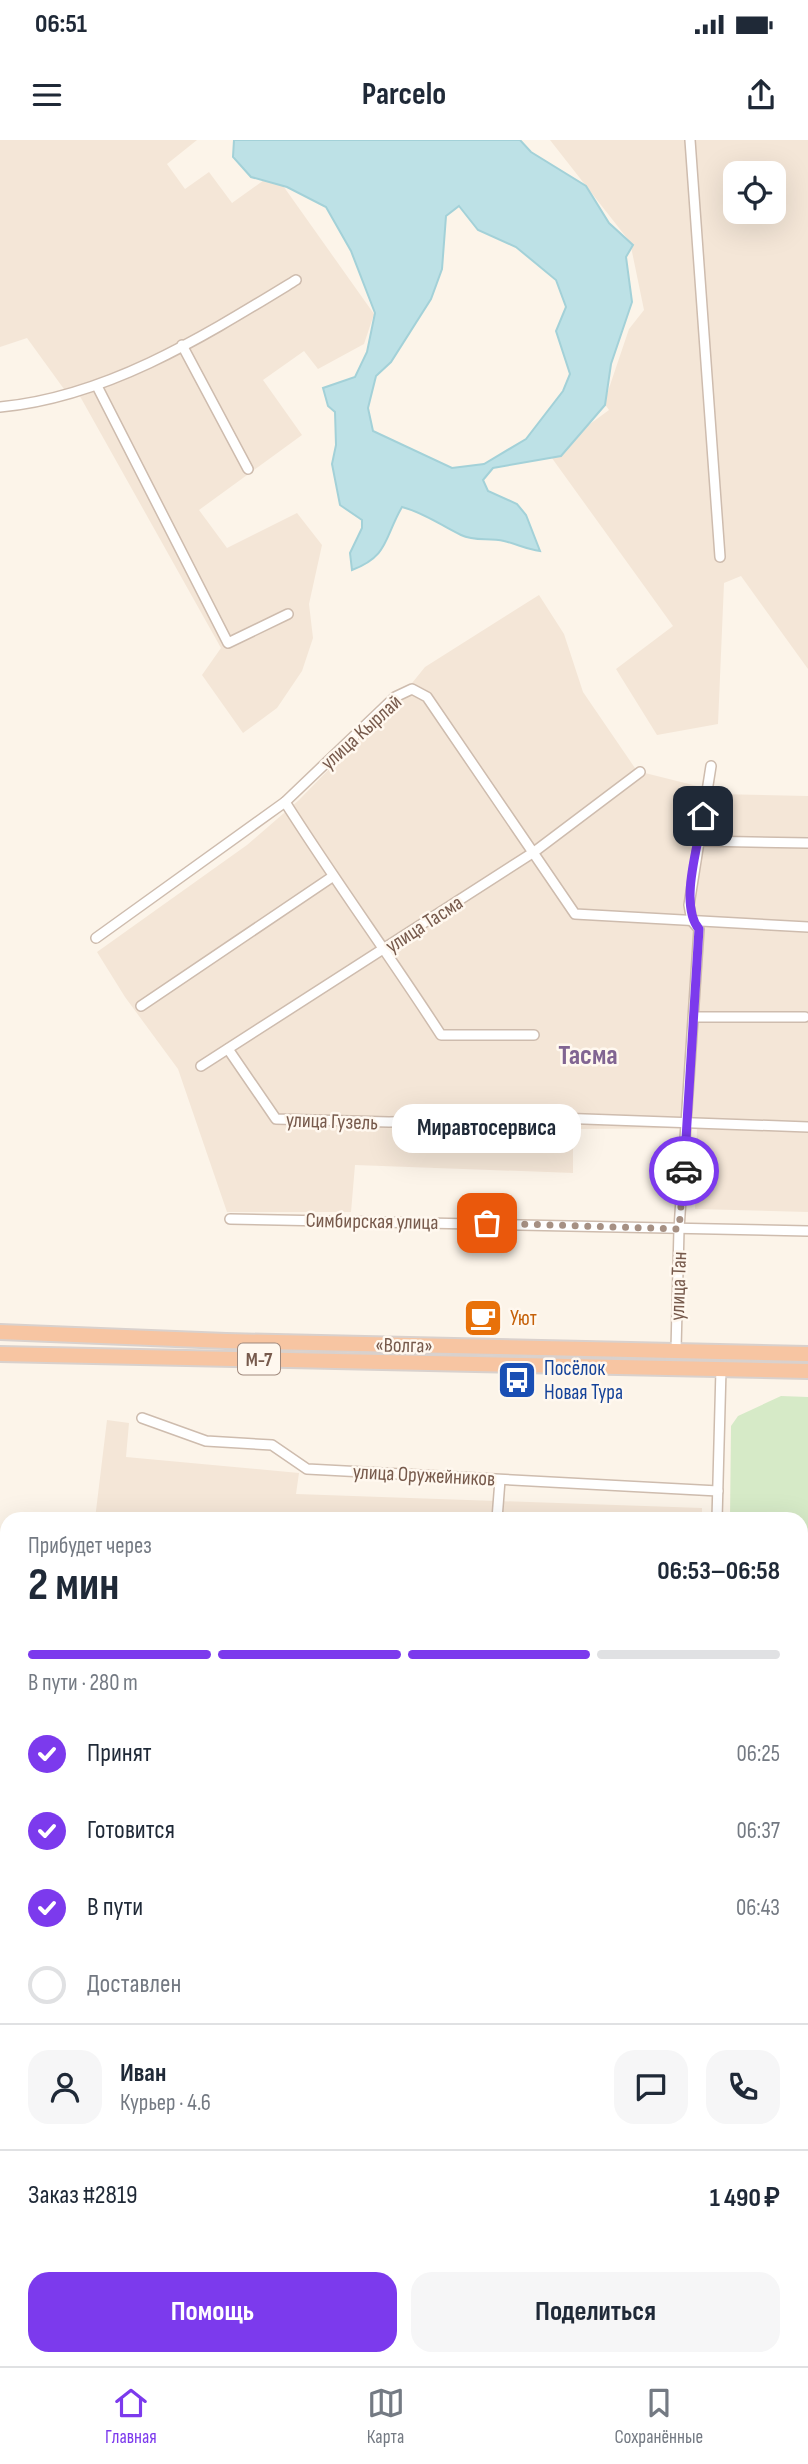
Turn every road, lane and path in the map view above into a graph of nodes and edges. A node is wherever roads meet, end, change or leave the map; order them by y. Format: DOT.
graph roads {
  1 [pos="690,140"];
  2 [pos="296,280"];
  3 [pos="182,345"];
  4 [pos="97,386"];
  5 [pos="0,407"];
  6 [pos="248,469"];
  7 [pos="720,557"];
  8 [pos="288,614"];
  9 [pos="711,766"];
  10 [pos="640,772"];
  11 [pos="285,802"];
  12 [pos="699,841"];
  13 [pos="808,843"];
  14 [pos="534,852"];
  15 [pos="332,877"];
  16 [pos="692,921"];
  17 [pos="808,927"];
  18 [pos="96,939"];
  19 [pos="386,950"];
  20 [pos="141,1006"];
  21 [pos="694,1017"];
  22 [pos="805,1017"];
  23 [pos="534,1034"];
  24 [pos="228,1049"];
  25 [pos="201,1066"];
  26 [pos="687,1121"];
  27 [pos="808,1127"];
  28 [pos="230,1219"];
  29 [pos="679,1229"];
  30 [pos="808,1231"];
  31 [pos="0,1332"];
  32 [pos="676,1350"];
  33 [pos="0,1354"];
  34 [pos="808,1354"];
  35 [pos="721,1369"];
  36 [pos="808,1371"];
  37 [pos="142,1418"];
  38 [pos="500,1480"];
  39 [pos="718,1491"];
  40 [pos="498,1512"];
  41 [pos="717,1512"];
  1 -- 7 [label="street"];
  2 -- 3 [label="street"];
  3 -- 4 [label="street"];
  3 -- 6 [label="street"];
  4 -- 5 [label="street"];
  4 -- 8 [label="street"];
  9 -- 12 [label="street, улица Тан"];
  10 -- 14 [label="street, улица Тасма"];
  11 -- 14 [label="street, улица Кырлай"];
  11 -- 15 [label="street"];
  11 -- 18 [label="street, улица Кырлай"];
  12 -- 13 [label="street"];
  12 -- 16 [label="street, улица Тан"];
  14 -- 16 [label="street, улица Кырлай"];
  14 -- 19 [label="street, улица Тасма"];
  15 -- 19 [label="street"];
  15 -- 20 [label="street"];
  16 -- 17 [label="street"];
  16 -- 21 [label="street, улица Тан"];
  19 -- 23 [label="street"];
  19 -- 24 [label="street, улица Тасма"];
  21 -- 22 [label="street"];
  21 -- 26 [label="street, улица Тан"];
  24 -- 25 [label="street, улица Тасма"];
  24 -- 26 [label="street, улица Гузель"];
  26 -- 27 [label="street, улица Гузель"];
  26 -- 29 [label="street, улица Тан"];
  28 -- 29 [label="street, Симбирская улица"];
  29 -- 30 [label="street, Симбирская улица"];
  29 -- 32 [label="street, улица Тан"];
  31 -- 32 [label="highway, «Волга» / М-7"];
  32 -- 34 [label="highway, «Волга» / М-7"];
  33 -- 35 [label="highway, «Волга» / М-7"];
  35 -- 36 [label="highway, «Волга» / М-7"];
  35 -- 39 [label="street"];
  37 -- 38 [label="street, улица Оружейников"];
  38 -- 39 [label="street, улица Оружейников"];
  38 -- 40 [label="street"];
  39 -- 41 [label="street"];
}
